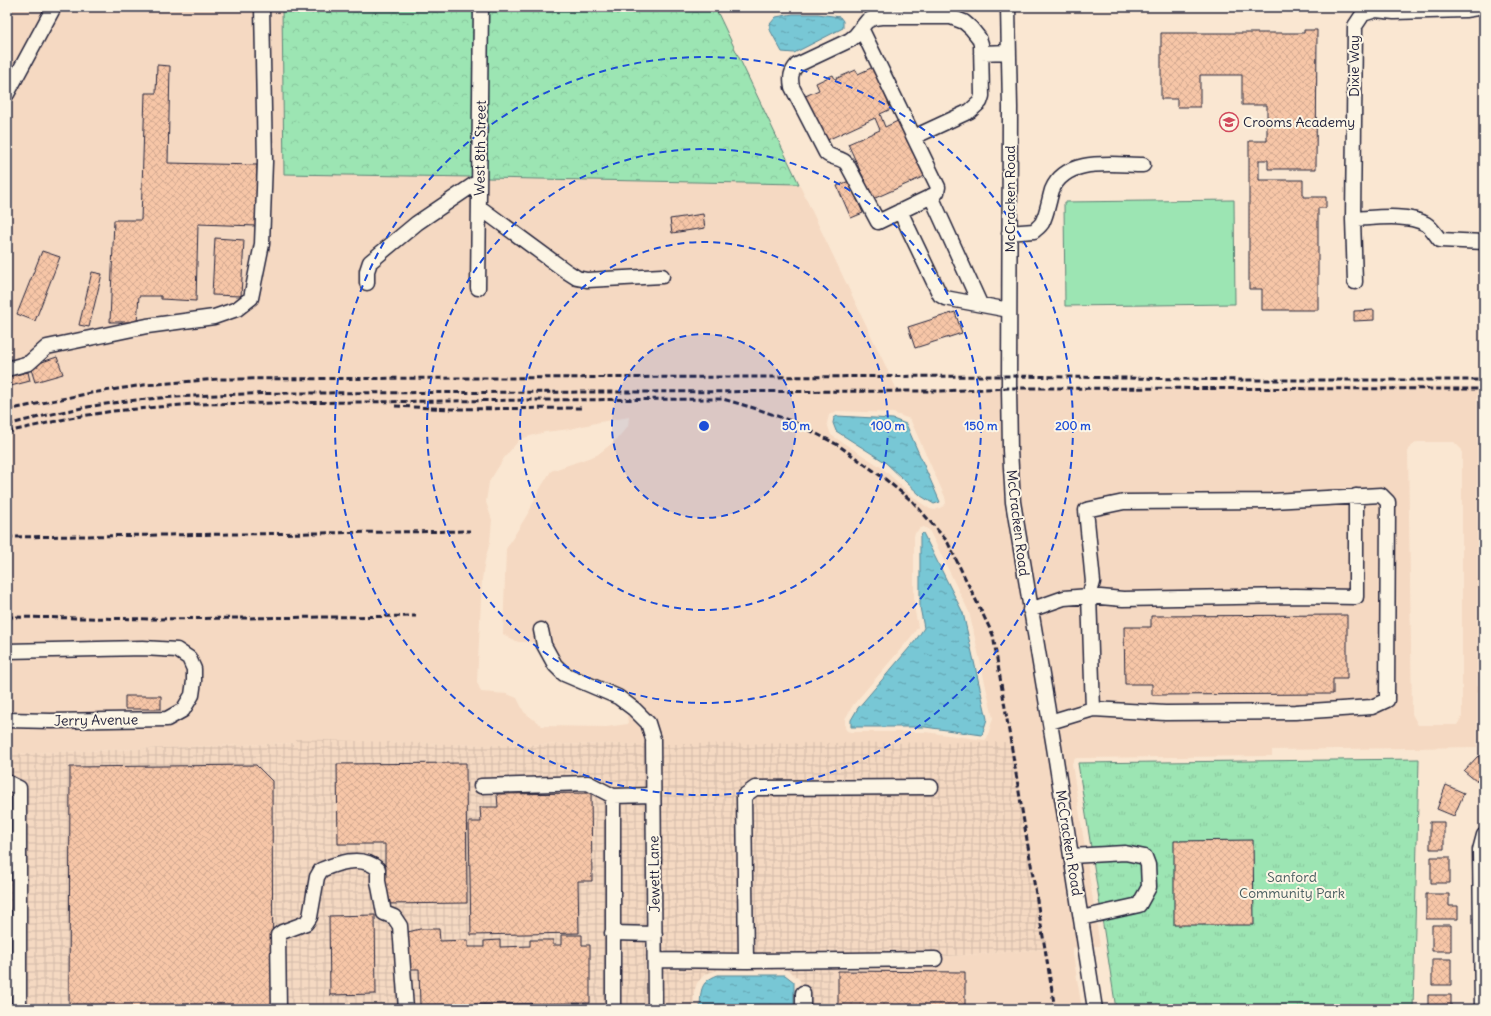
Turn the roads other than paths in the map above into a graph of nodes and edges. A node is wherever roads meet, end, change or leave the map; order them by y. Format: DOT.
graph roads {
  1 [pos="54,7"];
  2 [pos="262,7"];
  3 [pos="481,7"];
  4 [pos="1008,7"];
  5 [pos="1484,7"];
  6 [pos="861,28"];
  7 [pos="1009,52"];
  8 [pos="981,53"];
  9 [pos="7,94"];
  10 [pos="914,137"];
  11 [pos="1143,165"];
  12 [pos="479,180"];
  13 [pos="931,196"];
  14 [pos="479,207"];
  15 [pos="900,211"];
  16 [pos="1353,219"];
  17 [pos="1010,233"];
  18 [pos="1484,242"];
  19 [pos="662,276"];
  20 [pos="1355,282"];
  21 [pos="366,283"];
  22 [pos="478,288"];
  23 [pos="980,304"];
  24 [pos="1009,310"];
  25 [pos="7,369"];
  26 [pos="1356,496"];
  27 [pos="1089,596"];
  28 [pos="1030,610"];
  29 [pos="541,630"];
  30 [pos="7,651"];
  31 [pos="1093,709"];
  32 [pos="7,720"];
  33 [pos="1050,722"];
  34 [pos="7,782"];
  35 [pos="481,786"];
  36 [pos="931,787"];
  37 [pos="613,796"];
  38 [pos="652,796"];
  39 [pos="1484,835"];
  40 [pos="1071,856"];
  41 [pos="1081,918"];
  42 [pos="612,933"];
  43 [pos="655,934"];
  44 [pos="934,959"];
  45 [pos="655,960"];
  46 [pos="746,961"];
  47 [pos="803,993"];
  48 [pos="19,1009"];
  49 [pos="279,1009"];
  50 [pos="406,1009"];
  51 [pos="613,1009"];
  52 [pos="655,1009"];
  53 [pos="803,1009"];
  54 [pos="1095,1009"];
  55 [pos="1482,1009"];
  1 -- 9 [label="street"];
  2 -- 25 [label="street"];
  3 -- 12 [label="street, West 8th Street"];
  4 -- 7 [label="street, McCracken Road"];
  5 -- 16 [label="street, Dixie Way"];
  6 -- 8 [label="street"];
  6 -- 10 [label="street"];
  6 -- 15 [label="street"];
  7 -- 8 [label="street"];
  7 -- 17 [label="street, McCracken Road"];
  8 -- 10 [label="street"];
  10 -- 13 [label="street"];
  11 -- 17 [label="street"];
  12 -- 14 [label="street, West 8th Street"];
  12 -- 21 [label="street"];
  13 -- 15 [label="street"];
  13 -- 23 [label="street"];
  14 -- 19 [label="street"];
  14 -- 22 [label="street, West 8th Street"];
  15 -- 23 [label="street"];
  16 -- 18 [label="street"];
  16 -- 20 [label="street, Dixie Way"];
  17 -- 24 [label="street, McCracken Road"];
  23 -- 24 [label="street"];
  24 -- 28 [label="street, McCracken Road"];
  26 -- 27 [label="street"];
  26 -- 27 [label="street"];
  26 -- 31 [label="street"];
  27 -- 28 [label="street"];
  27 -- 31 [label="street"];
  28 -- 33 [label="street, McCracken Road"];
  29 -- 38 [label="street, Jewett Lane"];
  30 -- 32 [label="street, Jerry Avenue"];
  31 -- 33 [label="street"];
  33 -- 40 [label="street, McCracken Road"];
  34 -- 48 [label="street"];
  35 -- 37 [label="street"];
  36 -- 46 [label="street"];
  37 -- 38 [label="street"];
  37 -- 42 [label="street"];
  38 -- 43 [label="street, Jewett Lane"];
  39 -- 55 [label="street"];
  40 -- 41 [label="street, McCracken Road"];
  40 -- 41 [label="street"];
  41 -- 54 [label="street, McCracken Road"];
  42 -- 43 [label="street"];
  42 -- 51 [label="street"];
  43 -- 45 [label="street, Jewett Lane"];
  44 -- 46 [label="street"];
  45 -- 46 [label="street"];
  45 -- 52 [label="street, Jewett Lane"];
  47 -- 53 [label="street"];
  49 -- 50 [label="street"];
}
